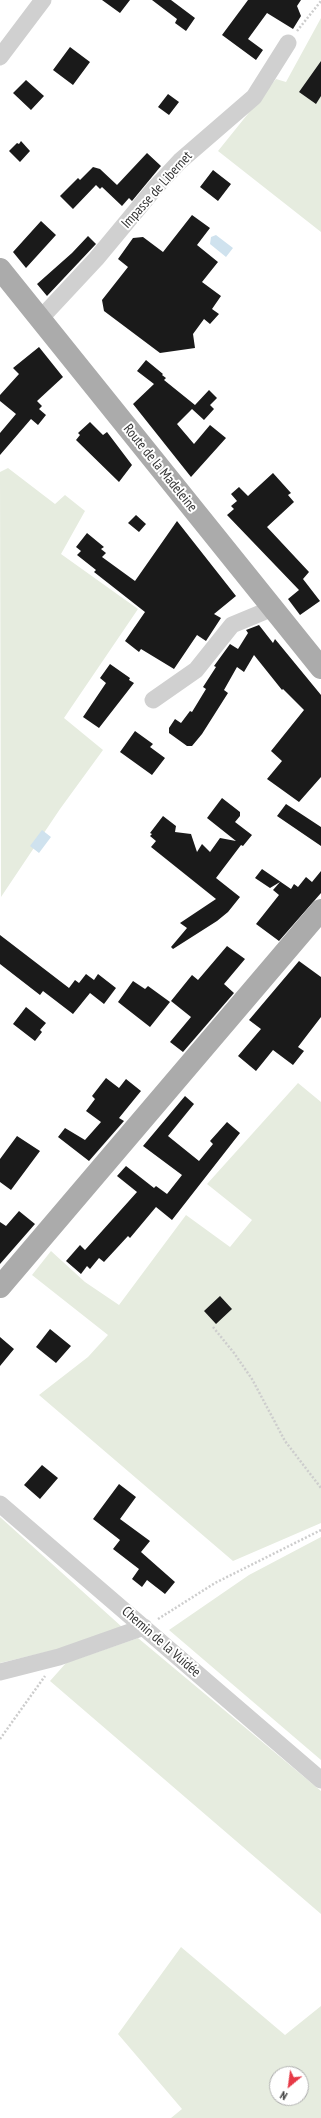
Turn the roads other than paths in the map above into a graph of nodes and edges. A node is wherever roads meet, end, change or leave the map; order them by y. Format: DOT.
graph roads {
  1 [pos="43,0"];
  2 [pos="288,42"];
  3 [pos="0,57"];
  4 [pos="0,269"];
  5 [pos="40,319"];
  6 [pos="273,608"];
  7 [pos="321,667"];
  8 [pos="154,700"];
  9 [pos="321,910"];
  10 [pos="0,1287"];
  11 [pos="0,1504"];
  12 [pos="144,1627"];
  13 [pos="0,1672"];
  14 [pos="321,1780"];
  1 -- 3 [label="street"];
  2 -- 5 [label="street, Impasse de Libernet"];
  4 -- 5 [label="main road, Route de la Madeleine"];
  5 -- 6 [label="main road, Route de la Madeleine"];
  6 -- 7 [label="main road, Route de la Madeleine"];
  6 -- 8 [label="street"];
  9 -- 10 [label="main road"];
  11 -- 12 [label="street, Chemin de la Vuidée"];
  12 -- 13 [label="street"];
  12 -- 14 [label="street, Chemin de la Vuidée"];
}
